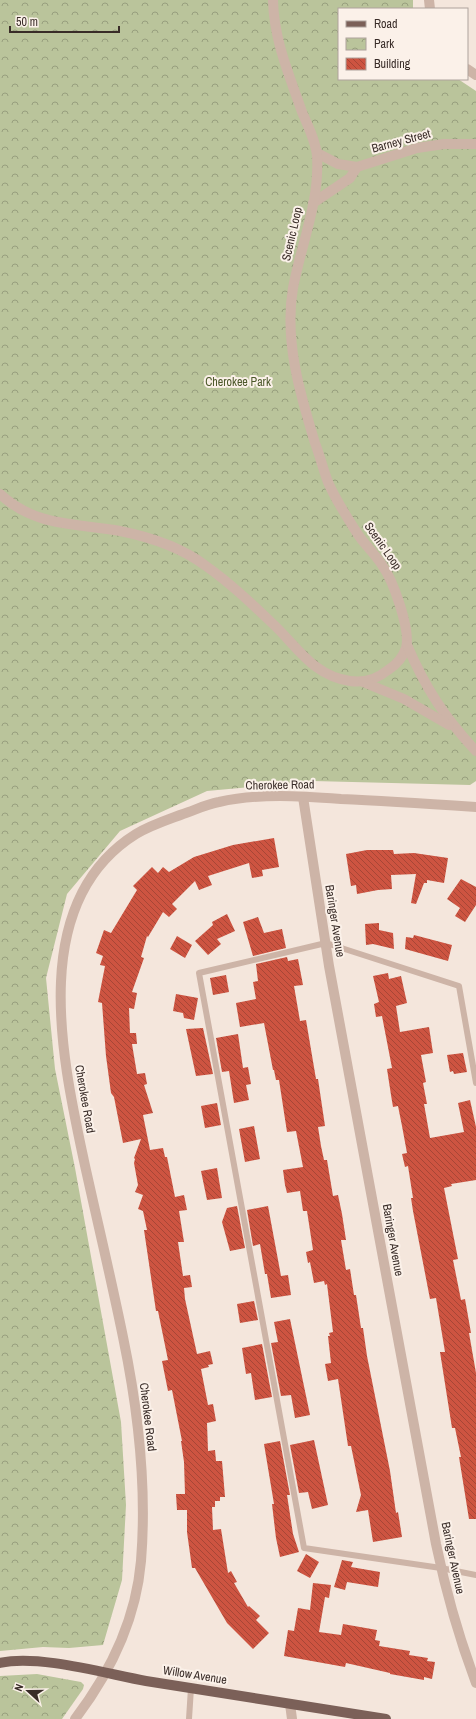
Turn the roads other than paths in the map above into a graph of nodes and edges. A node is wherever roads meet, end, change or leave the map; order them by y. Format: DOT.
graph roads {
  1 [pos="273,0"];
  2 [pos="476,144"];
  3 [pos="317,153"];
  4 [pos="357,167"];
  5 [pos="312,203"];
  6 [pos="0,494"];
  7 [pos="407,645"];
  8 [pos="363,682"];
  9 [pos="455,728"];
  10 [pos="476,751"];
  11 [pos="303,797"];
  12 [pos="476,807"];
  13 [pos="326,944"];
  14 [pos="476,1083"];
  15 [pos="441,1568"];
  16 [pos="476,1575"];
  17 [pos="0,1663"];
  18 [pos="105,1674"];
  19 [pos="476,1684"];
  20 [pos="191,1688"];
  21 [pos="290,1704"];
  22 [pos="75,1719"];
  23 [pos="189,1719"];
  24 [pos="292,1719"];
  25 [pos="386,1719"];
  1 -- 3 [label="street, Scenic Loop"];
  2 -- 4 [label="street, Barney Street"];
  3 -- 4 [label="street, Barney Street"];
  3 -- 5 [label="street, Scenic Loop"];
  4 -- 5 [label="street"];
  5 -- 7 [label="street, Scenic Loop"];
  6 -- 8 [label="street"];
  7 -- 8 [label="street"];
  7 -- 9 [label="street, Scenic Loop"];
  8 -- 9 [label="street"];
  9 -- 10 [label="street"];
  11 -- 12 [label="street, Cherokee Road"];
  11 -- 13 [label="street, Baringer Avenue"];
  11 -- 18 [label="street, Cherokee Road"];
  13 -- 14 [label="lane"];
  13 -- 15 [label="street, Baringer Avenue"];
  13 -- 15 [label="lane"];
  15 -- 16 [label="lane"];
  15 -- 19 [label="street, Baringer Avenue"];
  17 -- 18 [label="main road, Willow Avenue"];
  18 -- 20 [label="main road, Willow Avenue"];
  18 -- 22 [label="street, Cherokee Road"];
  20 -- 21 [label="main road, Willow Avenue"];
  20 -- 23 [label="lane"];
  21 -- 24 [label="street"];
  21 -- 25 [label="main road, Willow Avenue"];
}
